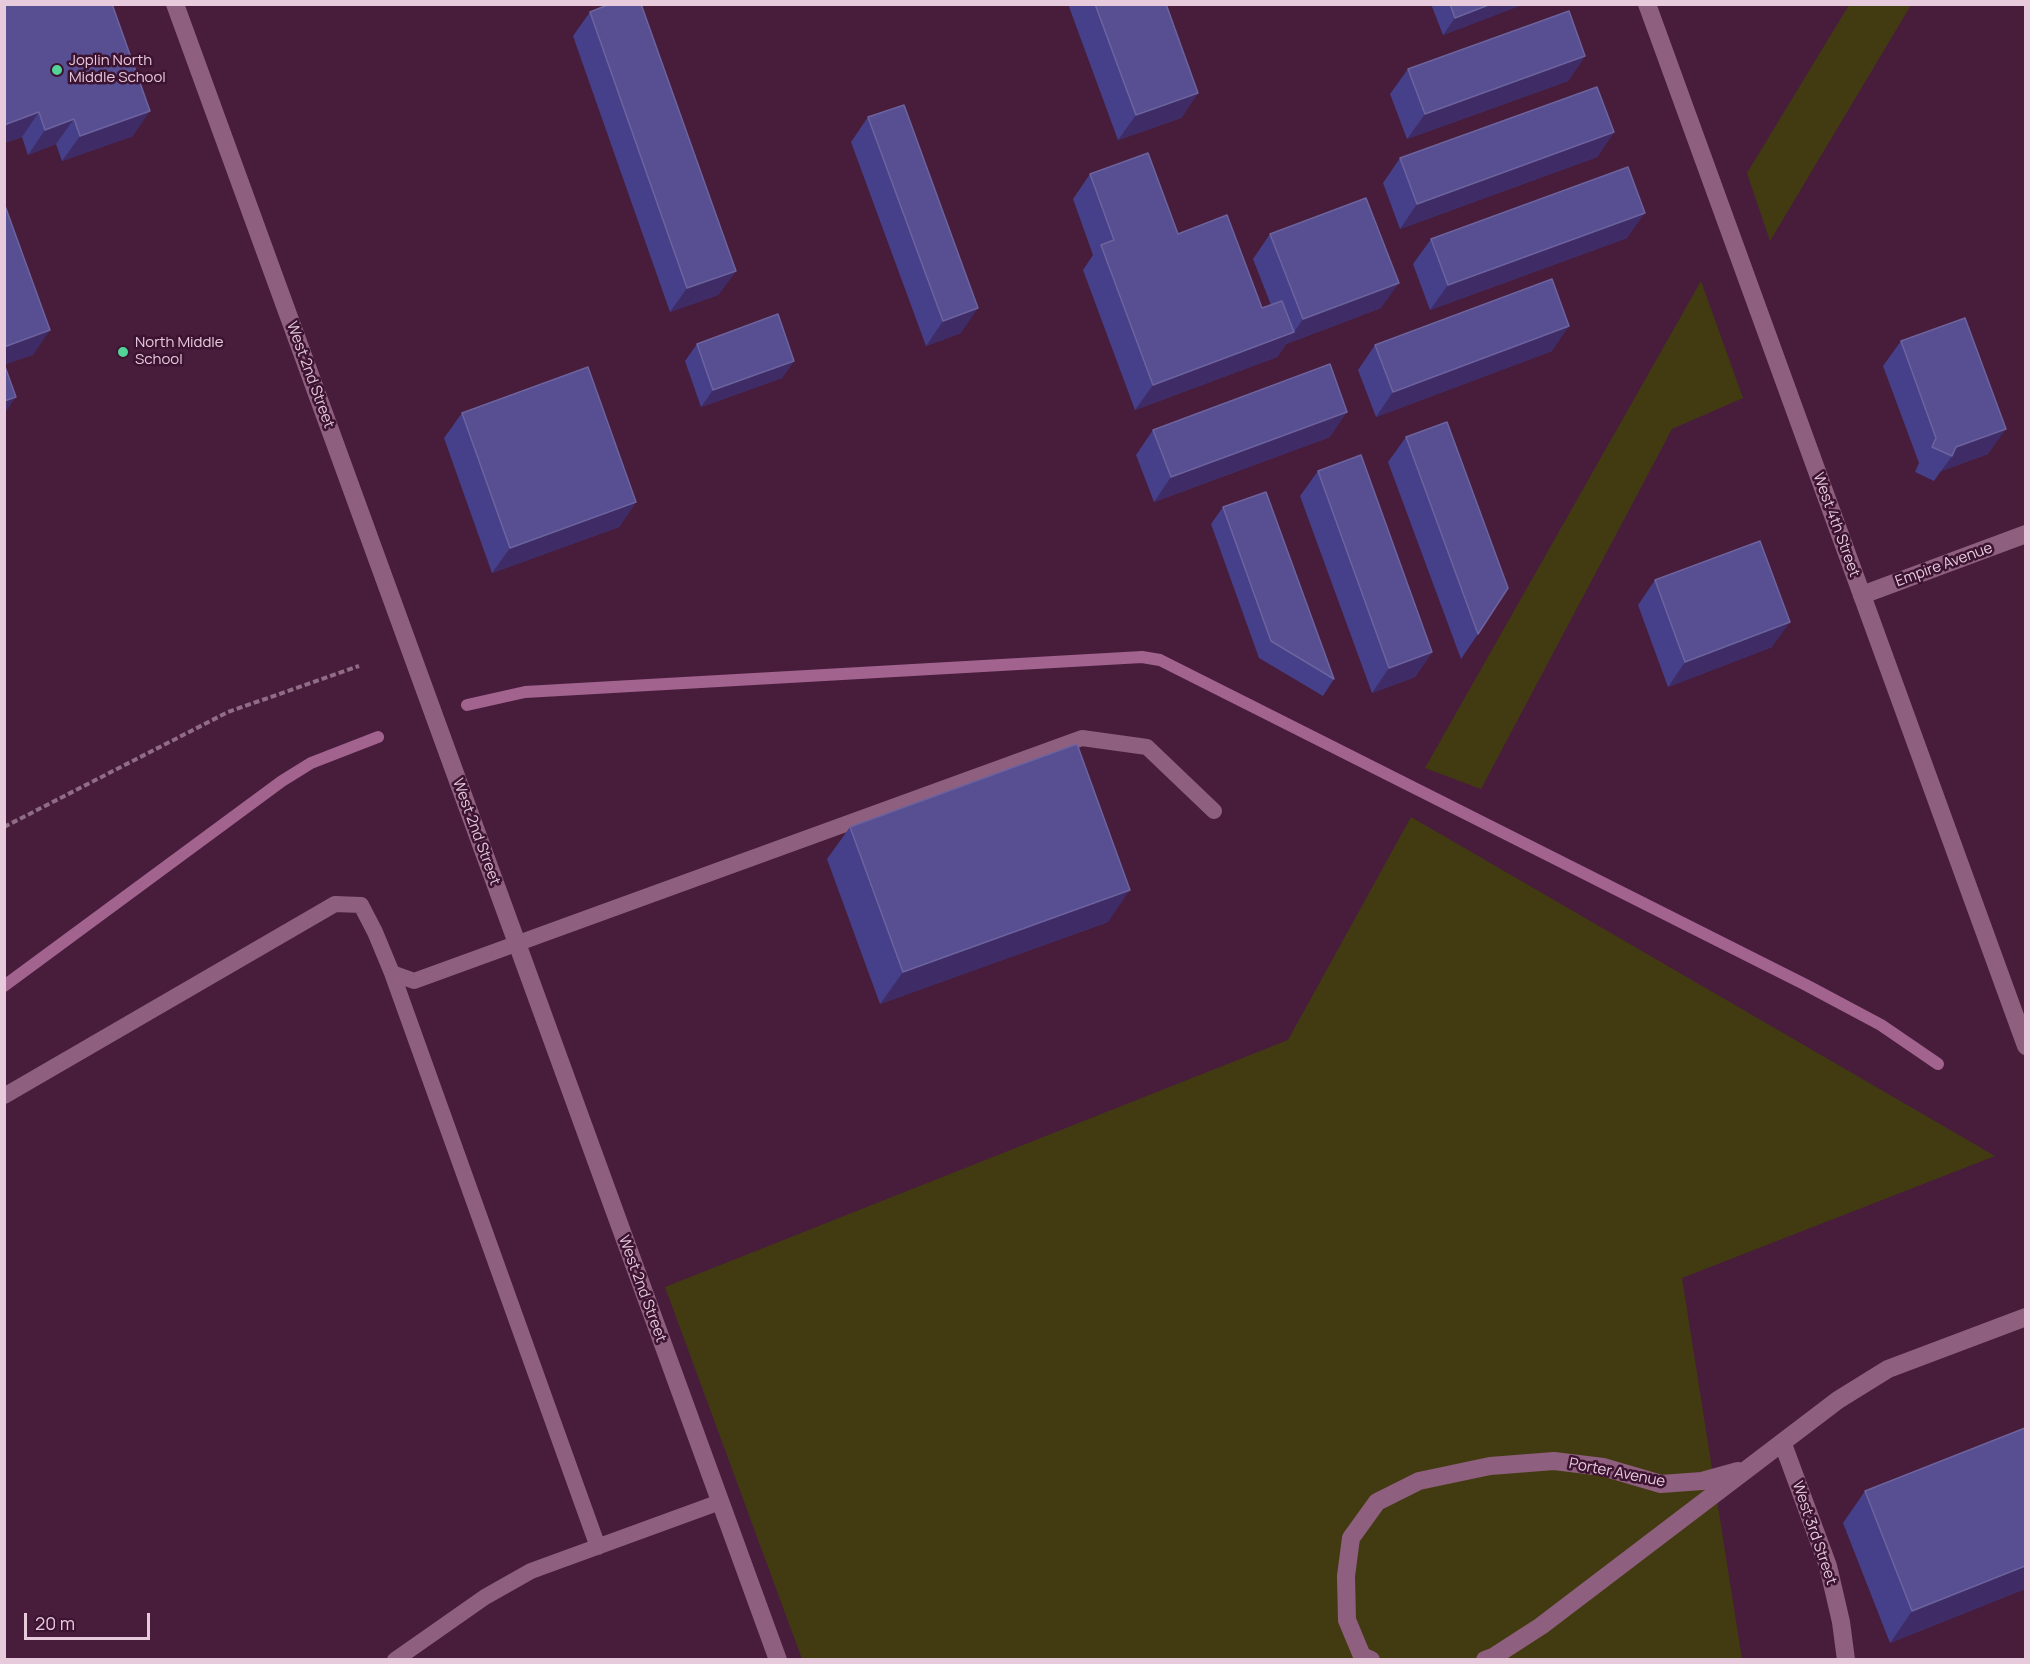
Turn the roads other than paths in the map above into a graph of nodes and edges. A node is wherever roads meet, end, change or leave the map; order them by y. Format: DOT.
graph roads {
  1 [pos="175,4"];
  2 [pos="1647,4"];
  3 [pos="2025,534"];
  4 [pos="1862,595"];
  5 [pos="1214,811"];
  6 [pos="517,944"];
  7 [pos="392,973"];
  8 [pos="2025,1046"];
  9 [pos="4,1096"];
  10 [pos="2025,1317"];
  11 [pos="1783,1444"];
  12 [pos="1748,1467"];
  13 [pos="720,1502"];
  14 [pos="598,1547"];
  15 [pos="394,1659"];
  16 [pos="778,1659"];
  17 [pos="1371,1659"];
  18 [pos="1485,1659"];
  19 [pos="1846,1659"];
  1 -- 6 [label="street, West 2nd Street"];
  2 -- 4 [label="street, West 4th Street"];
  3 -- 4 [label="street, Empire Avenue"];
  4 -- 8 [label="street, West 4th Street"];
  5 -- 6 [label="lane"];
  6 -- 7 [label="lane"];
  6 -- 13 [label="street, West 2nd Street"];
  7 -- 9 [label="lane"];
  7 -- 14 [label="lane"];
  10 -- 11 [label="street, Porter Avenue"];
  11 -- 12 [label="street, Porter Avenue"];
  11 -- 19 [label="street, West 3rd Street"];
  12 -- 17 [label="street, Porter Avenue"];
  12 -- 18 [label="street, Porter Avenue"];
  13 -- 14 [label="lane"];
  13 -- 16 [label="street, West 2nd Street"];
  14 -- 15 [label="lane"];
}
